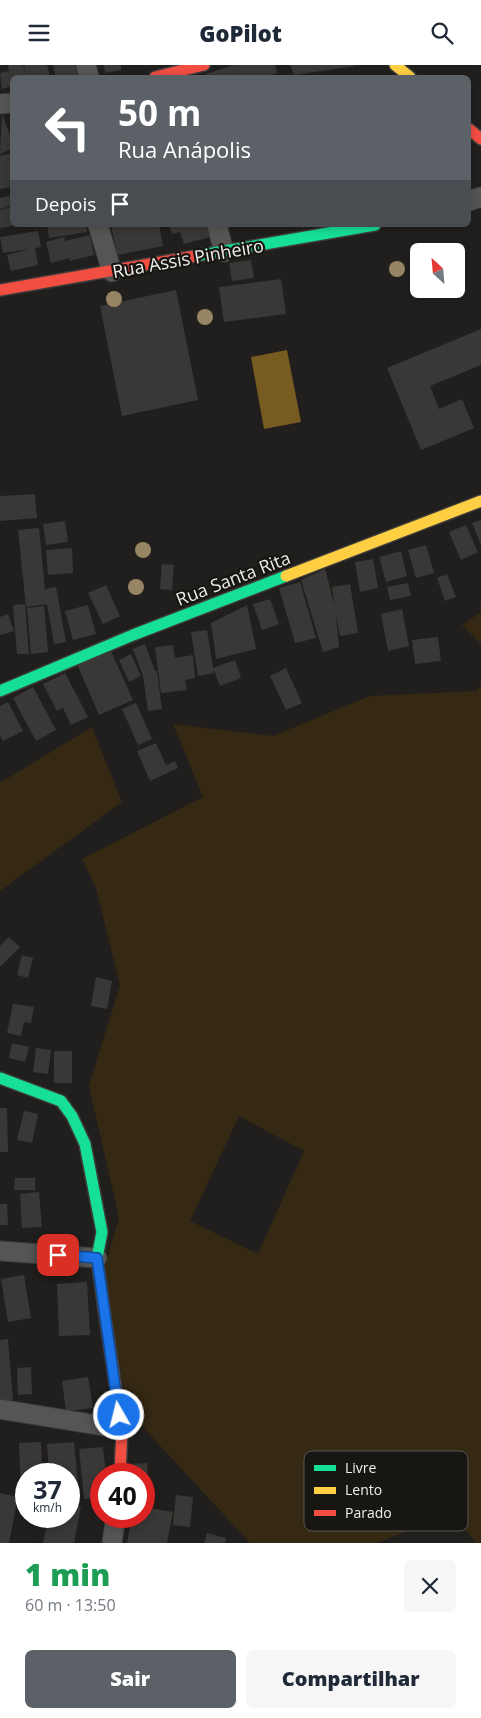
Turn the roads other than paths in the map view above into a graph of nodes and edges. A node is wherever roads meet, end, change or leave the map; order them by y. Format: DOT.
graph roads {
  1 [pos="204,65"];
  2 [pos="395,65"];
  3 [pos="177,75"];
  4 [pos="408,75"];
  5 [pos="471,131"];
  6 [pos="481,139"];
  7 [pos="99,227"];
  8 [pos="218,227"];
  9 [pos="365,227"];
  10 [pos="224,252"];
  11 [pos="112,272"];
  12 [pos="0,290"];
  13 [pos="481,501"];
  14 [pos="0,691"];
  15 [pos="0,1078"];
  16 [pos="0,1251"];
  17 [pos="97,1258"];
  18 [pos="0,1409"];
  19 [pos="122,1429"];
  20 [pos="120,1463"];
  21 [pos="114,1528"];
  22 [pos="112,1543"];
  1 -- 3 [label="street"];
  2 -- 4 [label="street"];
  5 -- 6 [label="street"];
  7 -- 11 [label="street"];
  8 -- 10 [label="street"];
  9 -- 10 [label="street, Rua Assis Pinheiro"];
  10 -- 11 [label="street, Rua Assis Pinheiro"];
  11 -- 12 [label="street, Rua Assis Pinheiro"];
  13 -- 14 [label="street, Rua Santa Rita"];
  15 -- 17 [label="street"];
  16 -- 17 [label="street"];
  17 -- 19 [label="street"];
  18 -- 19 [label="street"];
  19 -- 20 [label="street"];
  21 -- 22 [label="street"];
}
